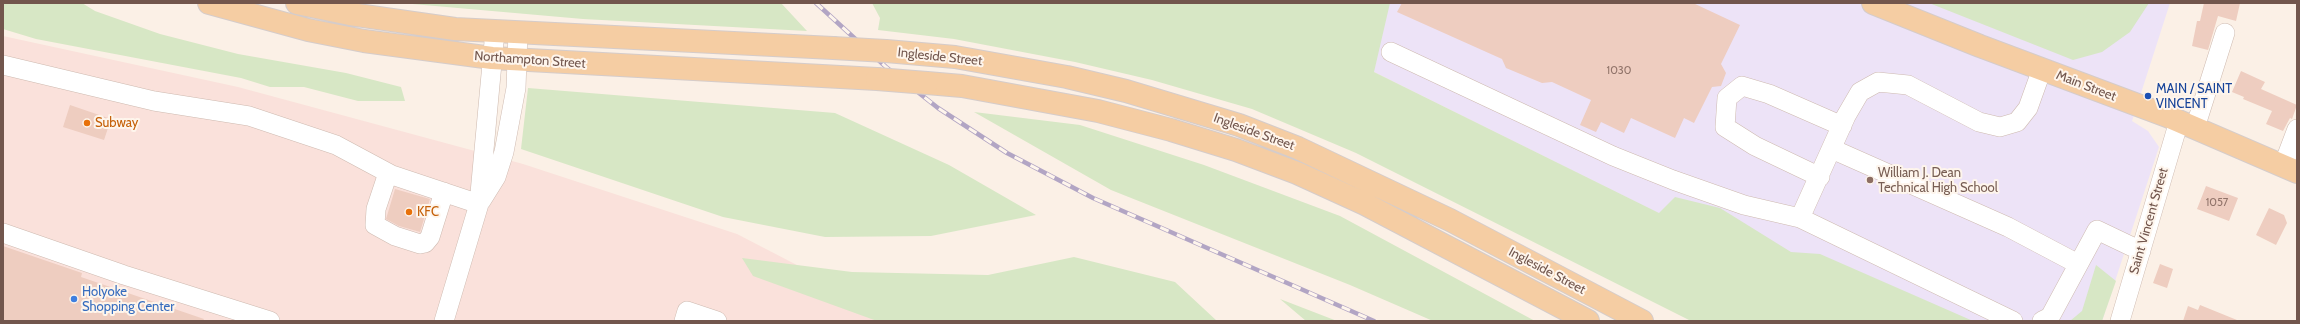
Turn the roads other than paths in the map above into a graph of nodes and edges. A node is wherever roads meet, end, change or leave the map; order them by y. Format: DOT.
graph roads {
  1 [pos="209,3"];
  2 [pos="297,3"];
  3 [pos="1873,3"];
  4 [pos="495,31"];
  5 [pos="518,32"];
  6 [pos="2225,33"];
  7 [pos="833,48"];
  8 [pos="1391,52"];
  9 [pos="492,58"];
  10 [pos="518,60"];
  11 [pos="3,65"];
  12 [pos="2042,69"];
  13 [pos="867,78"];
  14 [pos="2187,124"];
  15 [pos="1842,126"];
  16 [pos="2297,129"];
  17 [pos="1832,149"];
  18 [pos="2290,169"];
  19 [pos="388,173"];
  20 [pos="1820,177"];
  21 [pos="444,192"];
  22 [pos="479,204"];
  23 [pos="1800,218"];
  24 [pos="3,233"];
  25 [pos="2140,251"];
  26 [pos="2078,264"];
  27 [pos="270,321"];
  28 [pos="444,321"];
  29 [pos="684,321"];
  30 [pos="717,321"];
  31 [pos="1588,321"];
  32 [pos="1642,321"];
  33 [pos="2013,321"];
  34 [pos="2042,321"];
  35 [pos="2120,321"];
  1 -- 9 [label="main road, Northampton Street"];
  2 -- 4 [label="main road, Northampton Street"];
  3 -- 12 [label="main road, Main Street"];
  4 -- 5 [label="main road, Northampton Street"];
  4 -- 9 [label="street"];
  5 -- 7 [label="main road, Northampton Street"];
  5 -- 10 [label="street"];
  6 -- 14 [label="street, Saint Vincent Street"];
  7 -- 32 [label="main road, Ingleside Street, bridge"];
  8 -- 23 [label="street"];
  9 -- 10 [label="main road, Northampton Street"];
  9 -- 22 [label="street"];
  10 -- 13 [label="main road, Northampton Street"];
  10 -- 22 [label="street"];
  11 -- 19 [label="street"];
  12 -- 14 [label="main road, Main Street"];
  12 -- 15 [label="street"];
  13 -- 31 [label="main road, Ingleside Street, bridge"];
  14 -- 18 [label="main road, Main Street"];
  14 -- 25 [label="street, Saint Vincent Street"];
  15 -- 17 [label="street"];
  15 -- 20 [label="street"];
  16 -- 18 [label="street"];
  17 -- 20 [label="street"];
  17 -- 26 [label="street"];
  19 -- 21 [label="street"];
  19 -- 21 [label="street"];
  20 -- 23 [label="street"];
  21 -- 22 [label="street"];
  22 -- 28 [label="street"];
  23 -- 33 [label="street"];
  24 -- 27 [label="street"];
  25 -- 26 [label="street"];
  25 -- 35 [label="street, Saint Vincent Street"];
  26 -- 34 [label="street"];
  29 -- 30 [label="street"];
}
